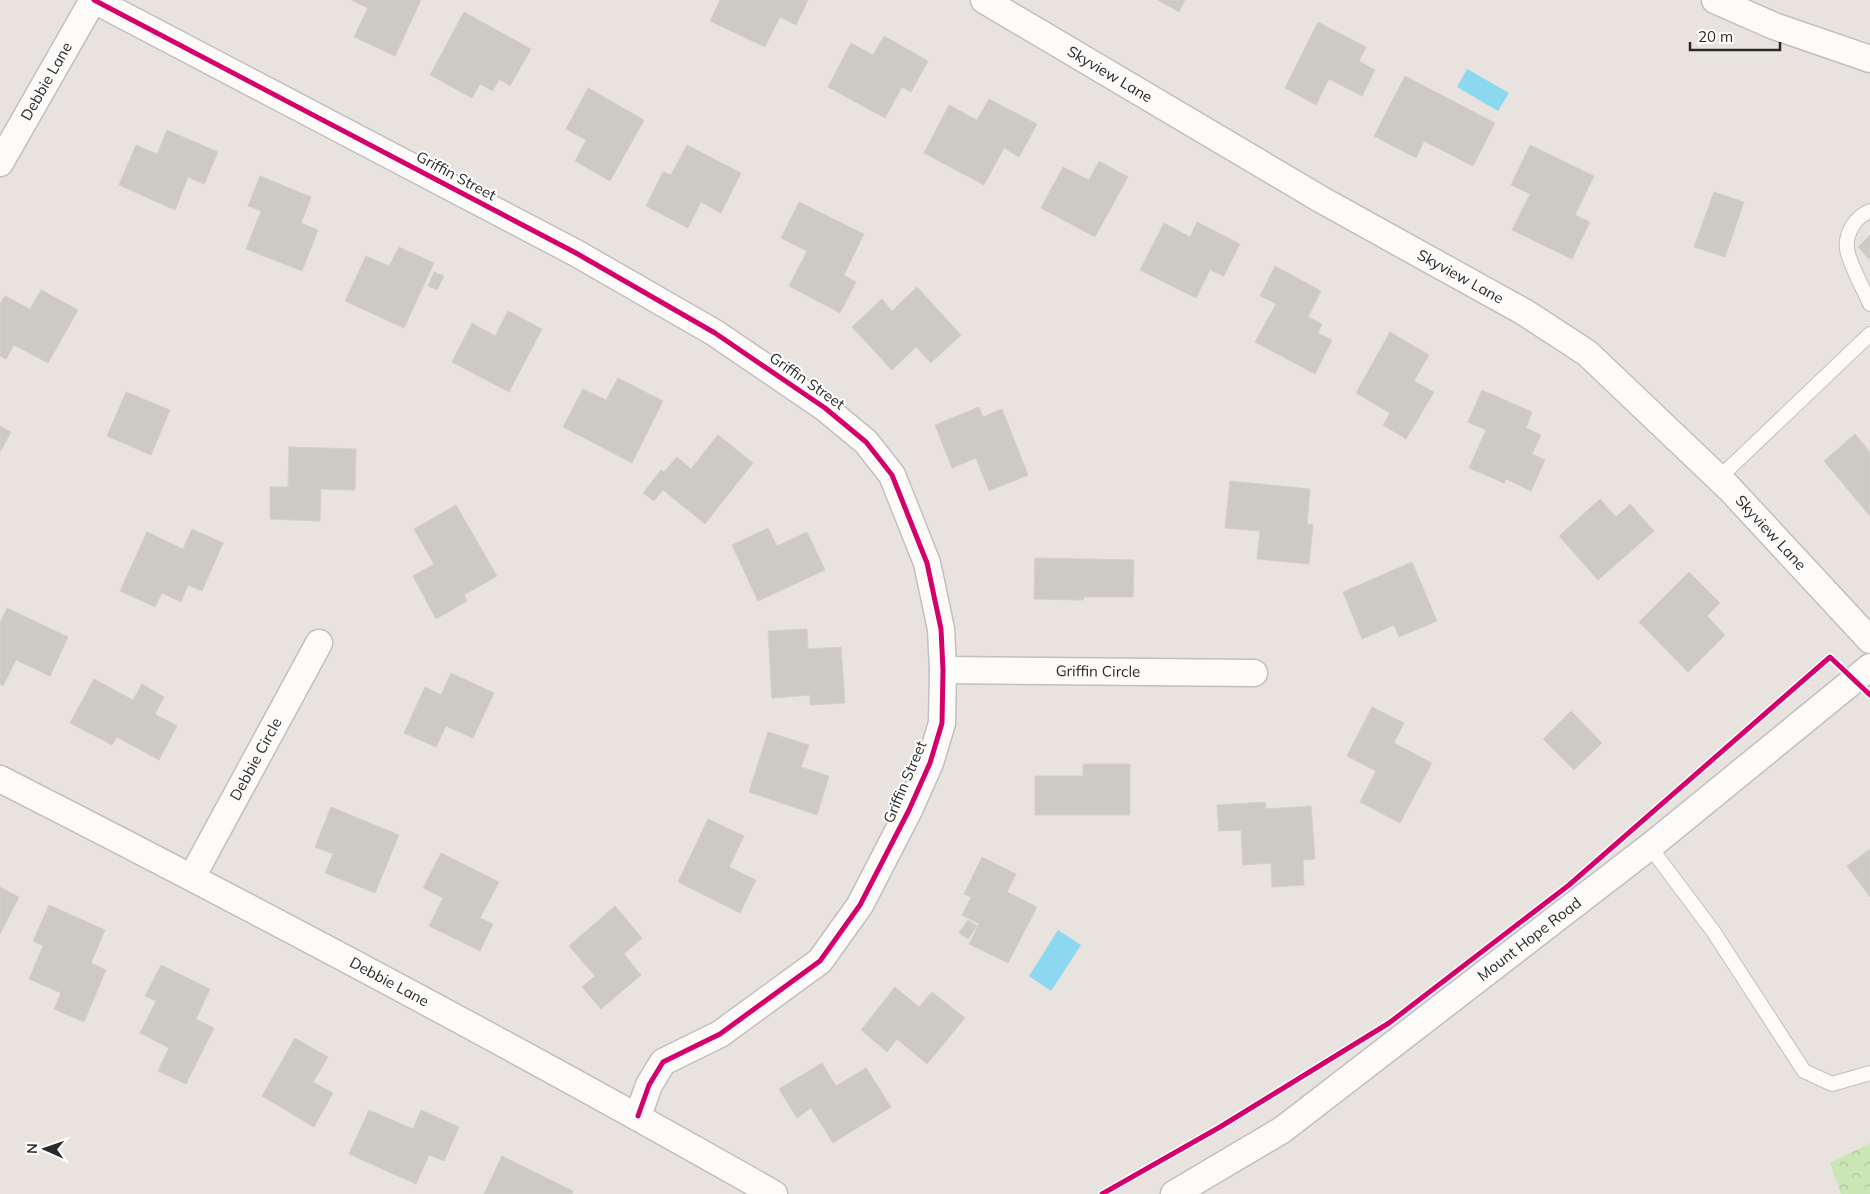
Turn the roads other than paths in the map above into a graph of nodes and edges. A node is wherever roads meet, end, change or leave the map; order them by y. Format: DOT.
graph roads {
  1 [pos="94,0"];
  2 [pos="984,0"];
  3 [pos="1715,0"];
  4 [pos="1870,59"];
  5 [pos="0,163"];
  6 [pos="1870,211"];
  7 [pos="1870,304"];
  8 [pos="1870,334"];
  9 [pos="1719,478"];
  10 [pos="1870,640"];
  11 [pos="319,643"];
  12 [pos="1870,667"];
  13 [pos="943,670"];
  14 [pos="1254,674"];
  15 [pos="0,779"];
  16 [pos="1650,847"];
  17 [pos="192,877"];
  18 [pos="1870,1073"];
  19 [pos="638,1116"];
  20 [pos="774,1194"];
  21 [pos="1174,1194"];
  1 -- 5 [label="street, Debbie Lane"];
  1 -- 13 [label="street, Griffin Street"];
  2 -- 9 [label="street, Skyview Lane"];
  3 -- 4 [label="street"];
  6 -- 7 [label="lane"];
  8 -- 9 [label="lane"];
  9 -- 10 [label="street, Skyview Lane"];
  11 -- 17 [label="street, Debbie Circle"];
  12 -- 16 [label="street, Mount Hope Road"];
  13 -- 14 [label="street, Griffin Circle"];
  13 -- 19 [label="street, Griffin Street"];
  15 -- 17 [label="street, Debbie Lane"];
  16 -- 18 [label="lane"];
  16 -- 21 [label="street, Mount Hope Road"];
  17 -- 19 [label="street, Debbie Lane"];
  19 -- 20 [label="street, Debbie Lane"];
}
